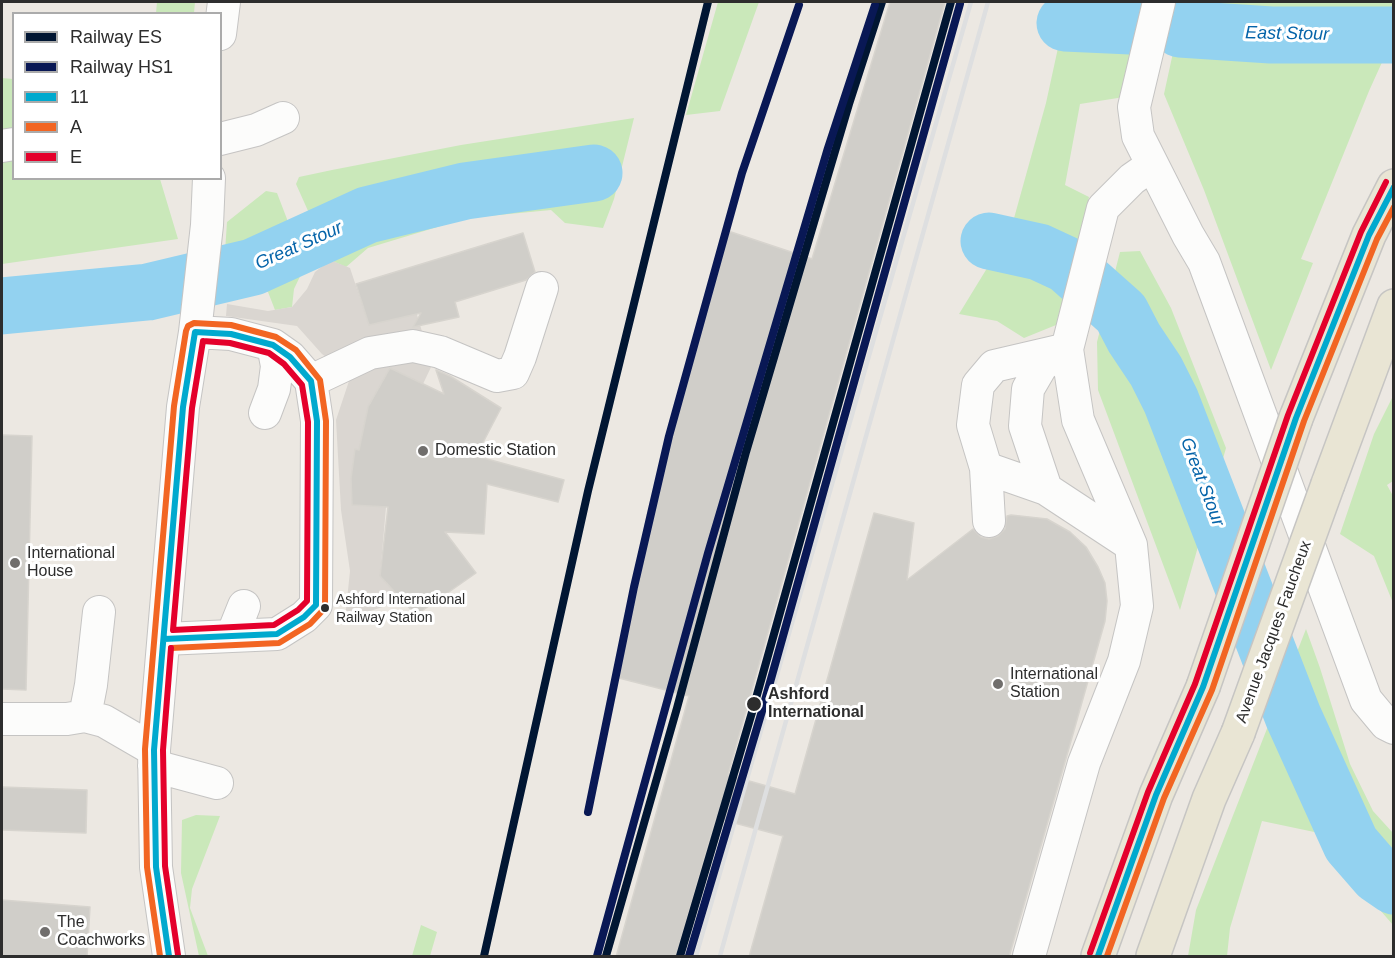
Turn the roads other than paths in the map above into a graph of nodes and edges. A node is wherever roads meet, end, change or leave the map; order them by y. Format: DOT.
graph roads {
  1 [pos="224,2"];
  2 [pos="1159,2"];
  3 [pos="222,18"];
  4 [pos="283,118"];
  5 [pos="222,138"];
  6 [pos="1152,165"];
  7 [pos="209,180"];
  8 [pos="1394,186"];
  9 [pos="542,288"];
  10 [pos="1394,306"];
  11 [pos="195,326"];
  12 [pos="1070,338"];
  13 [pos="273,345"];
  14 [pos="311,381"];
  15 [pos="265,413"];
  16 [pos="986,468"];
  17 [pos="1046,489"];
  18 [pos="989,521"];
  19 [pos="1131,545"];
  20 [pos="244,606"];
  21 [pos="99,612"];
  22 [pos="232,636"];
  23 [pos="164,639"];
  24 [pos="85,716"];
  25 [pos="2,719"];
  26 [pos="1391,734"];
  27 [pos="154,758"];
  28 [pos="218,783"];
  29 [pos="169,957"];
  30 [pos="1029,957"];
  31 [pos="1098,957"];
  32 [pos="1153,957"];
  1 -- 3 [label="street"];
  2 -- 6 [label="street"];
  4 -- 5 [label="street"];
  6 -- 12 [label="street"];
  6 -- 26 [label="street"];
  7 -- 11 [label="street"];
  8 -- 31 [label="main road, bridge"];
  9 -- 14 [label="street"];
  10 -- 32 [label="main road, Avenue Jacques Faucheux, bridge"];
  11 -- 13 [label="street"];
  11 -- 23 [label="street"];
  12 -- 16 [label="street"];
  12 -- 17 [label="street"];
  12 -- 19 [label="street"];
  13 -- 14 [label="street"];
  13 -- 15 [label="street"];
  14 -- 22 [label="street"];
  16 -- 17 [label="street"];
  16 -- 18 [label="street"];
  17 -- 19 [label="street"];
  19 -- 30 [label="street"];
  20 -- 22 [label="street"];
  21 -- 24 [label="street"];
  22 -- 23 [label="street"];
  23 -- 27 [label="street"];
  24 -- 25 [label="street"];
  24 -- 27 [label="street"];
  27 -- 28 [label="street"];
  27 -- 29 [label="street"];
}
